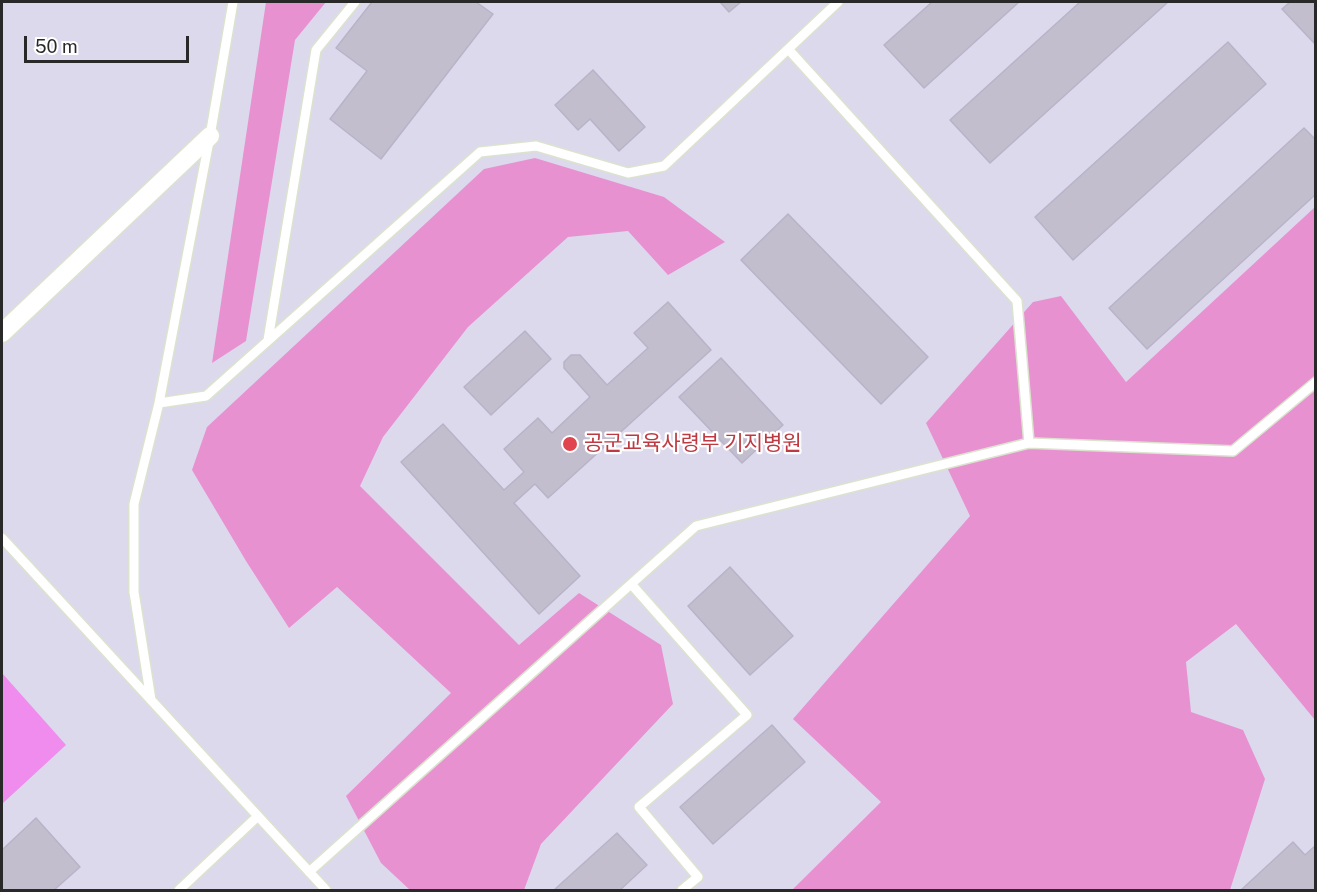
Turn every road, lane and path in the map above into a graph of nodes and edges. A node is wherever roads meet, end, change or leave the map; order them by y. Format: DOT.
graph roads {
  1 [pos="233,2"];
  2 [pos="355,2"];
  3 [pos="838,2"];
  4 [pos="789,50"];
  5 [pos="210,136"];
  6 [pos="2,333"];
  7 [pos="267,340"];
  8 [pos="1316,382"];
  9 [pos="159,403"];
  10 [pos="1029,443"];
  11 [pos="2,538"];
  12 [pos="632,585"];
  13 [pos="151,700"];
  14 [pos="258,816"];
  15 [pos="309,872"];
  16 [pos="179,891"];
  17 [pos="327,891"];
  18 [pos="682,891"];
  1 -- 5 [label="lane"];
  2 -- 7 [label="lane"];
  3 -- 4 [label="lane"];
  4 -- 7 [label="lane"];
  4 -- 10 [label="lane"];
  5 -- 6 [label="street"];
  5 -- 9 [label="lane"];
  7 -- 9 [label="lane"];
  8 -- 10 [label="lane"];
  9 -- 13 [label="lane"];
  10 -- 12 [label="lane"];
  11 -- 13 [label="lane"];
  12 -- 15 [label="lane"];
  12 -- 18 [label="lane"];
  13 -- 14 [label="lane"];
  14 -- 15 [label="lane"];
  14 -- 16 [label="lane"];
  15 -- 17 [label="lane"];
}
